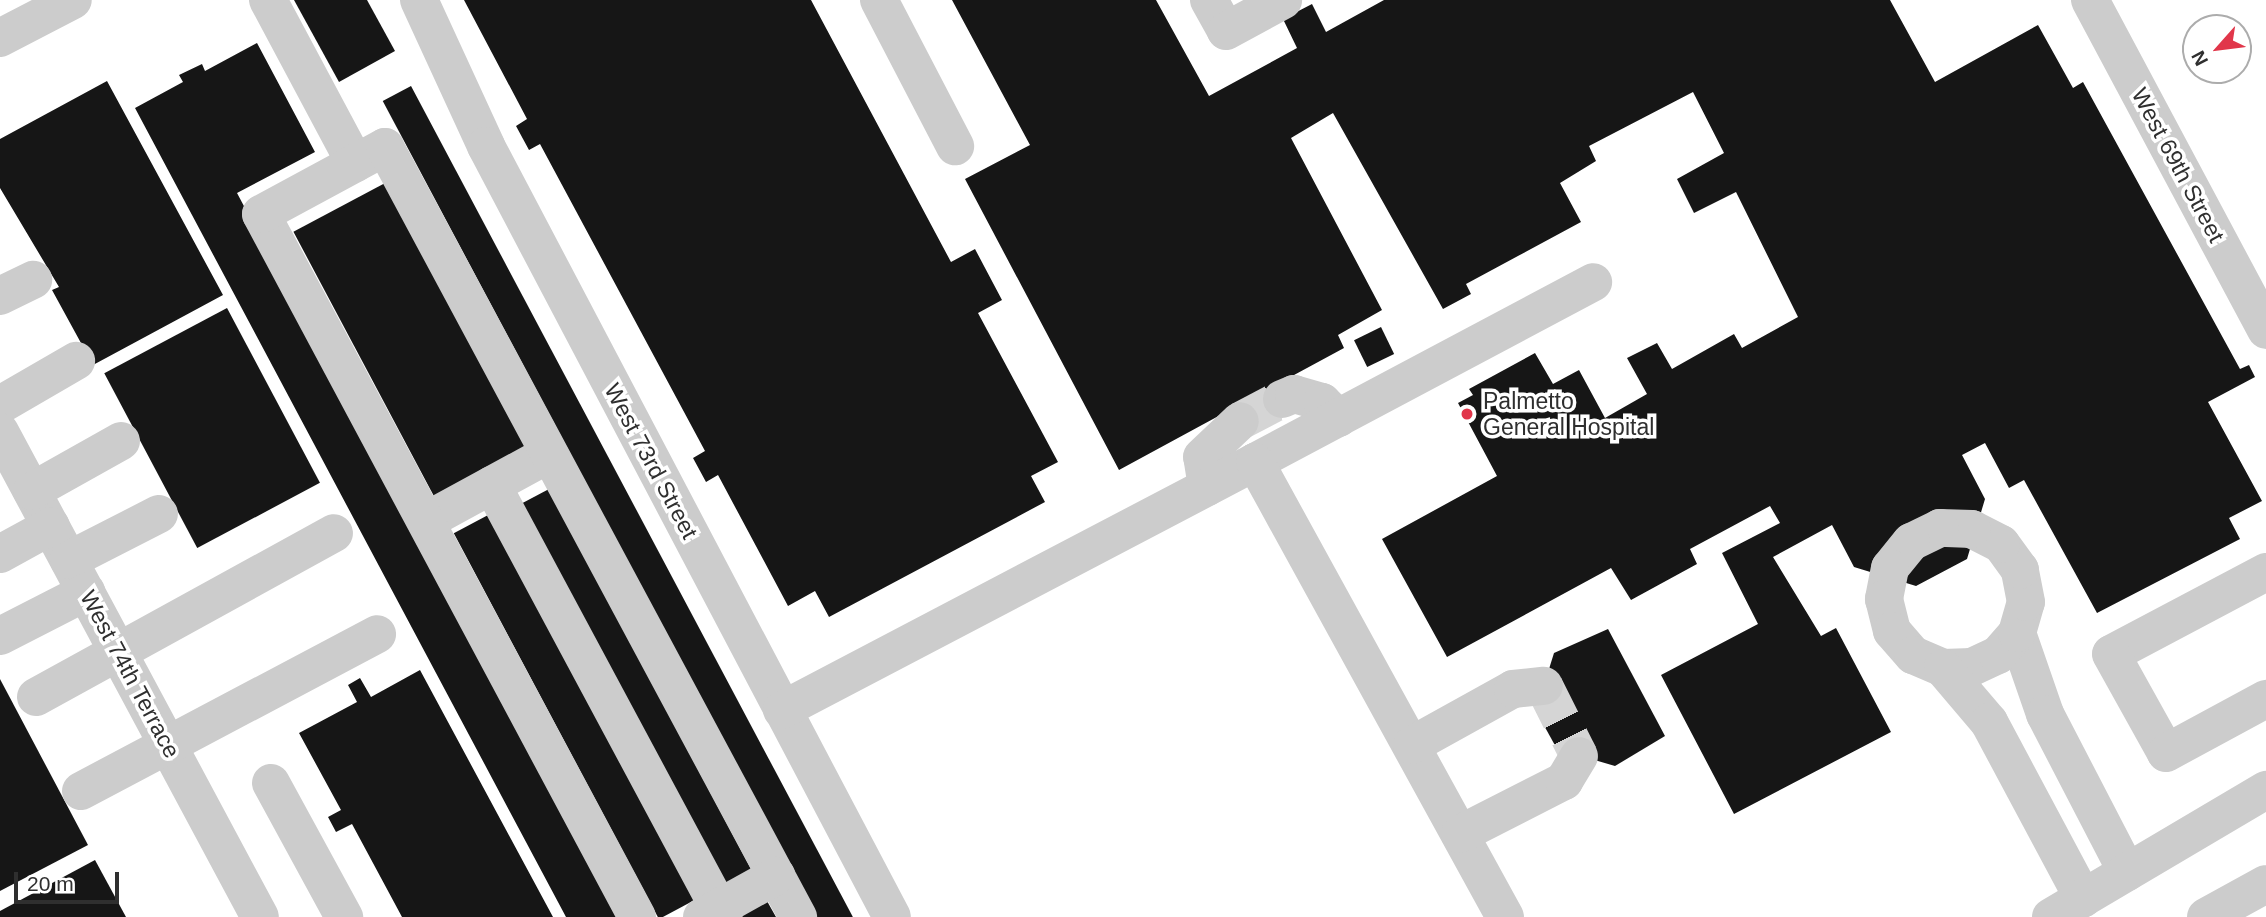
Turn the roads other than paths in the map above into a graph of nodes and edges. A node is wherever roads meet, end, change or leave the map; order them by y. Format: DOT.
graph roads {
  1 [pos="73,0"];
  2 [pos="268,0"];
  3 [pos="419,0"];
  4 [pos="879,0"];
  5 [pos="1209,0"];
  6 [pos="1283,0"];
  7 [pos="2090,0"];
  8 [pos="0,38"];
  9 [pos="955,145"];
  10 [pos="355,163"];
  11 [pos="1593,282"];
  12 [pos="2266,330"];
  13 [pos="76,361"];
  14 [pos="1282,399"];
  15 [pos="0,405"];
  16 [pos="1338,418"];
  17 [pos="1240,421"];
  18 [pos="121,442"];
  19 [pos="5,452"];
  20 [pos="549,454"];
  21 [pos="1255,462"];
  22 [pos="492,485"];
  23 [pos="1206,487"];
  24 [pos="32,491"];
  25 [pos="159,514"];
  26 [pos="426,522"];
  27 [pos="51,526"];
  28 [pos="334,533"];
  29 [pos="0,554"];
  30 [pos="2266,572"];
  31 [pos="77,576"];
  32 [pos="2017,633"];
  33 [pos="377,634"];
  34 [pos="0,636"];
  35 [pos="118,652"];
  36 [pos="1943,668"];
  37 [pos="1544,686"];
  38 [pos="36,697"];
  39 [pos="2266,699"];
  40 [pos="782,710"];
  41 [pos="167,743"];
  42 [pos="1412,746"];
  43 [pos="1578,755"];
  44 [pos="271,783"];
  45 [pos="2266,790"];
  46 [pos="81,791"];
  47 [pos="1460,834"];
  48 [pos="2127,872"];
  49 [pos="776,876"];
  50 [pos="2266,884"];
  51 [pos="2083,898"];
  52 [pos="715,914"];
  53 [pos="260,917"];
  54 [pos="344,917"];
  55 [pos="637,917"];
  56 [pos="798,917"];
  57 [pos="892,917"];
  58 [pos="1505,917"];
  59 [pos="2051,917"];
  60 [pos="2206,917"];
  1 -- 8 [label="street"];
  2 -- 10 [label="street"];
  3 -- 40 [label="street, West 73rd Street"];
  4 -- 9 [label="street"];
  5 -- 6 [label="street"];
  7 -- 12 [label="street, West 69th Street"];
  10 -- 20 [label="street"];
  10 -- 26 [label="street"];
  11 -- 16 [label="street"];
  13 -- 15 [label="street"];
  14 -- 16 [label="street"];
  16 -- 21 [label="street"];
  17 -- 23 [label="street"];
  18 -- 24 [label="street"];
  19 -- 24 [label="street, West 74th Terrace"];
  20 -- 22 [label="street"];
  20 -- 49 [label="street"];
  21 -- 23 [label="street"];
  21 -- 42 [label="street"];
  22 -- 26 [label="street"];
  22 -- 52 [label="street"];
  23 -- 40 [label="street"];
  24 -- 27 [label="street, West 74th Terrace"];
  25 -- 31 [label="street"];
  26 -- 55 [label="street"];
  27 -- 29 [label="street"];
  27 -- 31 [label="street, West 74th Terrace"];
  28 -- 35 [label="street"];
  30 -- 39 [label="street"];
  31 -- 34 [label="street"];
  31 -- 35 [label="street, West 74th Terrace"];
  32 -- 36 [label="street"];
  32 -- 36 [label="street"];
  32 -- 48 [label="street"];
  33 -- 41 [label="street"];
  35 -- 38 [label="street"];
  35 -- 41 [label="street, West 74th Terrace"];
  36 -- 51 [label="street"];
  37 -- 42 [label="street"];
  40 -- 57 [label="street, West 73rd Street"];
  41 -- 46 [label="street"];
  41 -- 53 [label="street, West 74th Terrace"];
  42 -- 47 [label="street"];
  43 -- 47 [label="street"];
  44 -- 54 [label="street"];
  45 -- 48 [label="street"];
  47 -- 58 [label="street"];
  48 -- 51 [label="street"];
  49 -- 52 [label="street"];
  49 -- 56 [label="street"];
  50 -- 60 [label="street"];
  51 -- 59 [label="street"];
}
